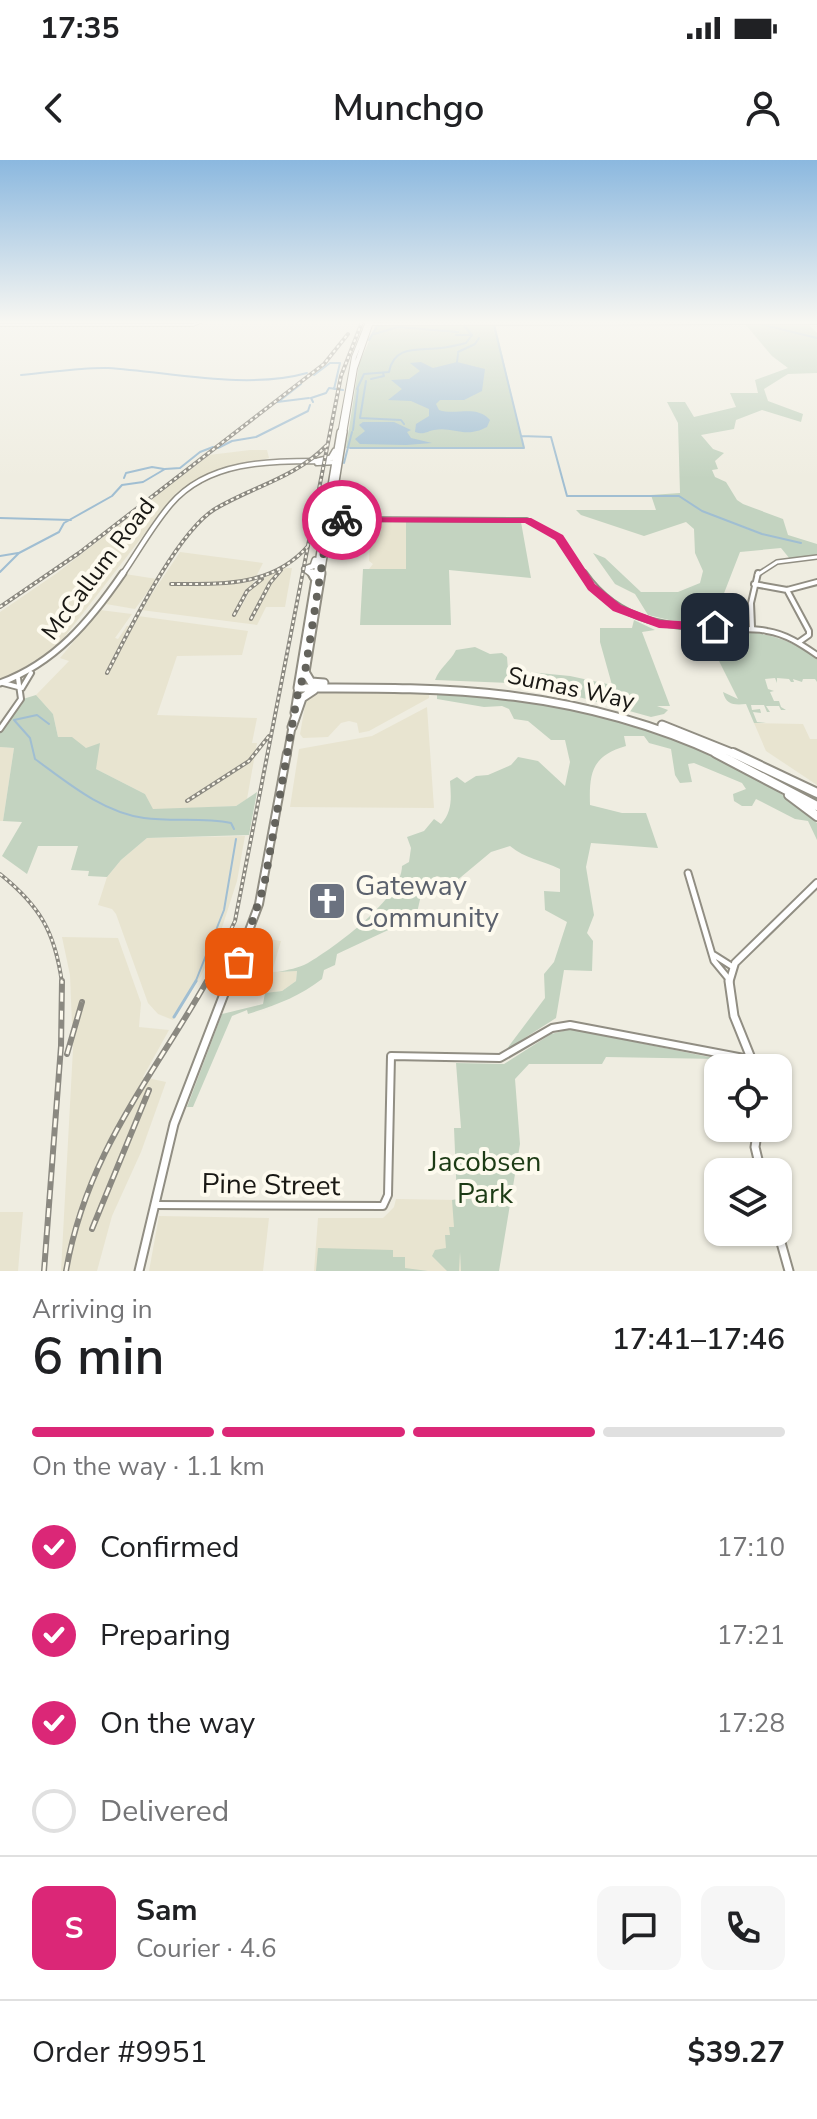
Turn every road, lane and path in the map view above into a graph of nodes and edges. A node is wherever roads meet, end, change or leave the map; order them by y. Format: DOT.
graph roads {
  1 [pos="350,374"];
  2 [pos="354,374"];
  3 [pos="347,389"];
  4 [pos="343,413"];
  5 [pos="341,433"];
  6 [pos="318,462"];
  7 [pos="336,462"];
  8 [pos="333,472"];
  9 [pos="331,509"];
  10 [pos="327,518"];
  11 [pos="353,519"];
  12 [pos="344,520"];
  13 [pos="325,531"];
  14 [pos="817,557"];
  15 [pos="817,582"];
  16 [pos="754,584"];
  17 [pos="787,590"];
  18 [pos="753,628"];
  19 [pos="799,642"];
  20 [pos="817,655"];
  21 [pos="305,672"];
  22 [pos="31,673"];
  23 [pos="18,678"];
  24 [pos="2,683"];
  25 [pos="346,686"];
  26 [pos="299,687"];
  27 [pos="22,688"];
  28 [pos="658,724"];
  29 [pos="292,727"];
  30 [pos="0,729"];
  31 [pos="700,745"];
  32 [pos="817,793"];
  33 [pos="817,804"];
  34 [pos="817,816"];
  35 [pos="688,873"];
  36 [pos="817,883"];
  37 [pos="713,955"];
  38 [pos="730,972"];
  39 [pos="725,1054"];
  40 [pos="750,1054"];
  41 [pos="153,1204"];
  42 [pos="782,1246"];
  43 [pos="139,1271"];
  44 [pos="789,1271"];
  1 -- 3 [label="highway"];
  2 -- 5 [label="highway"];
  3 -- 4 [label="highway"];
  3 -- 4 [label="highway"];
  4 -- 5 [label="highway"];
  5 -- 6 [label="highway"];
  5 -- 7 [label="highway"];
  6 -- 7 [label="main road, McCallum Road"];
  6 -- 8 [label="highway"];
  6 -- 22 [label="main road, McCallum Road"];
  7 -- 8 [label="highway"];
  7 -- 9 [label="highway"];
  8 -- 10 [label="highway"];
  9 -- 10 [label="highway"];
  9 -- 11 [label="highway"];
  10 -- 12 [label="street"];
  10 -- 13 [label="highway"];
  11 -- 12 [label="street"];
  11 -- 18 [label="street"];
  12 -- 13 [label="highway"];
  13 -- 21 [label="highway"];
  13 -- 26 [label="highway"];
  14 -- 16 [label="street"];
  15 -- 17 [label="street"];
  16 -- 17 [label="street"];
  16 -- 18 [label="street"];
  17 -- 19 [label="street"];
  18 -- 19 [label="street"];
  19 -- 20 [label="street"];
  21 -- 25 [label="highway"];
  21 -- 26 [label="highway"];
  22 -- 23 [label="main road, McCallum Road"];
  22 -- 27 [label="street"];
  23 -- 24 [label="main road, McCallum Road"];
  23 -- 27 [label="street"];
  24 -- 27 [label="street"];
  25 -- 26 [label="highway, Sumas Way"];
  25 -- 28 [label="highway, Sumas Way"];
  25 -- 29 [label="highway"];
  25 -- 31 [label="highway, Sumas Way"];
  26 -- 29 [label="main road"];
  27 -- 30 [label="street"];
  28 -- 32 [label="highway"];
  28 -- 33 [label="highway, Sumas Way"];
  29 -- 41 [label="main road"];
  31 -- 33 [label="highway, Sumas Way"];
  31 -- 34 [label="highway"];
  35 -- 37 [label="street"];
  36 -- 38 [label="main road"];
  37 -- 38 [label="street"];
  37 -- 38 [label="street"];
  38 -- 40 [label="main road"];
  39 -- 41 [label="street, Pine Street"];
  41 -- 43 [label="main road"];
  42 -- 44 [label="main road"];
}
